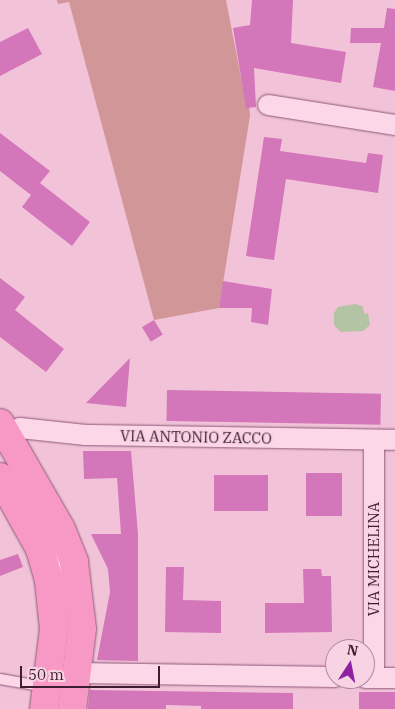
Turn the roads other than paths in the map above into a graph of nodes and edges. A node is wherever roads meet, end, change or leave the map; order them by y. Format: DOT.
graph roads {
  1 [pos="268,105"];
  2 [pos="395,125"];
  3 [pos="2,431"];
  4 [pos="374,440"];
  5 [pos="395,440"];
  6 [pos="0,477"];
  7 [pos="36,509"];
  8 [pos="66,594"];
  9 [pos="370,639"];
  10 [pos="78,673"];
  11 [pos="325,677"];
  12 [pos="375,678"];
  13 [pos="395,678"];
  14 [pos="0,679"];
  15 [pos="46,698"];
  16 [pos="72,709"];
  1 -- 2 [label="street"];
  3 -- 4 [label="street, VIA ANTONIO ZACCO"];
  3 -- 10 [label="main road"];
  4 -- 5 [label="street, VIA ANTONIO ZACCO"];
  4 -- 9 [label="street, VIA MICHELINA"];
  6 -- 15 [label="main road"];
  7 -- 8 [label="lane"];
  10 -- 11 [label="street"];
  10 -- 16 [label="main road"];
  12 -- 13 [label="street"];
  14 -- 15 [label="lane"];
}
